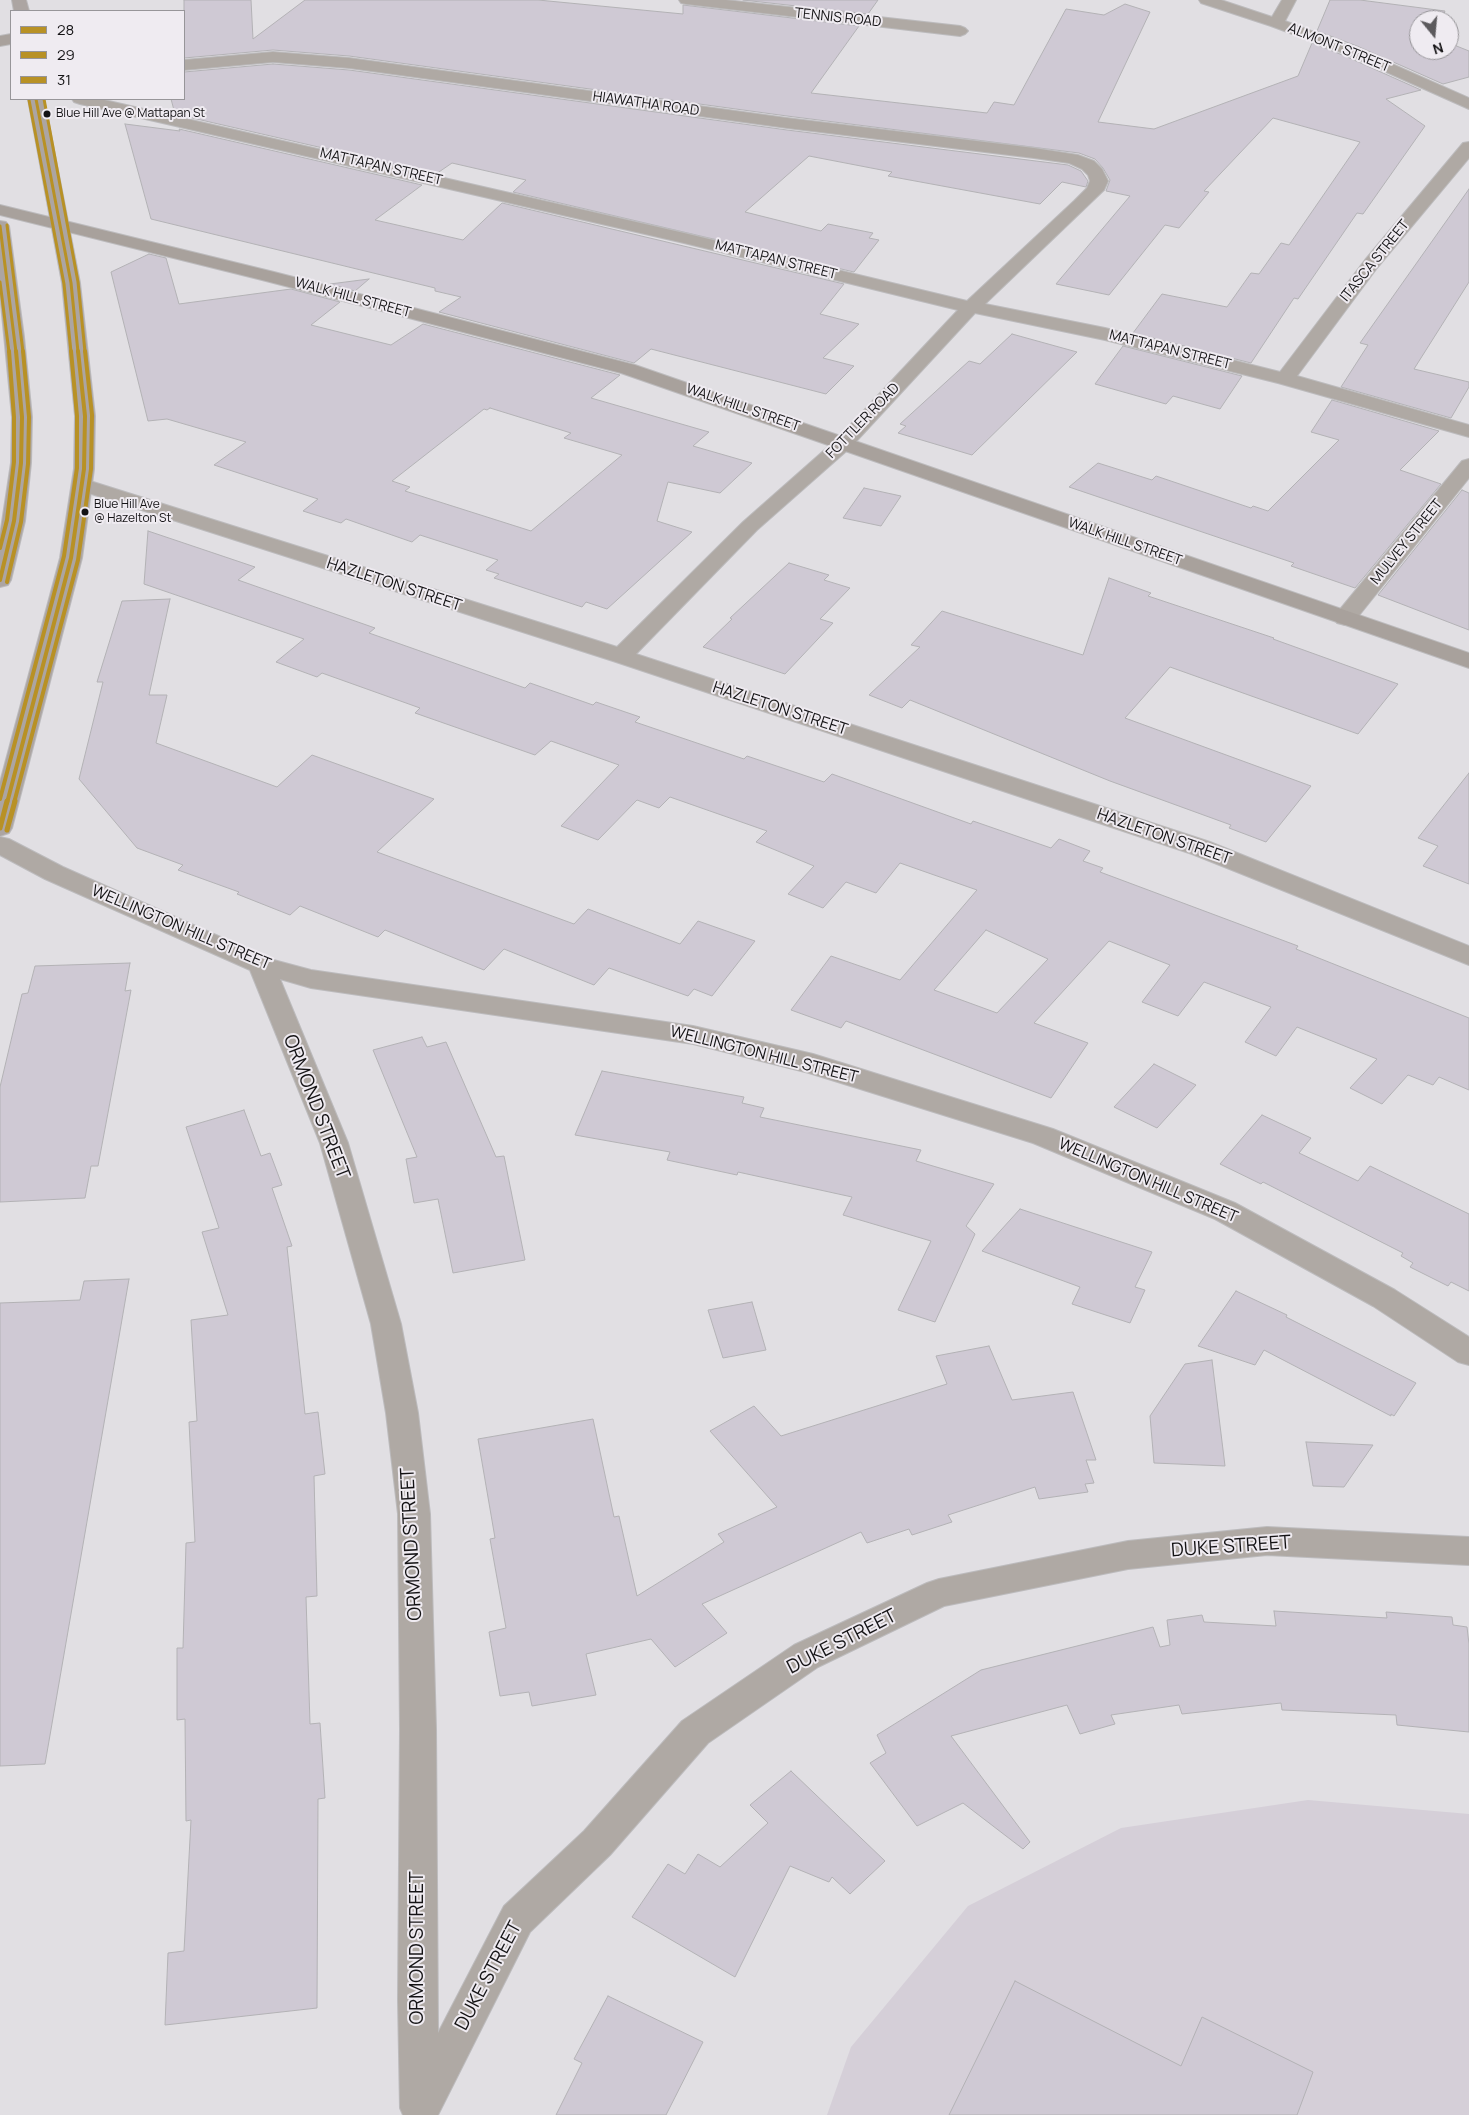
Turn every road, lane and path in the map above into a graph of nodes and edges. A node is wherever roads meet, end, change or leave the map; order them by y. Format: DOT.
graph roads {
  1 [pos="686,0"];
  2 [pos="1206,0"];
  3 [pos="1289,0"];
  4 [pos="1276,23"];
  5 [pos="960,31"];
  6 [pos="185,65"];
  7 [pos="36,100"];
  8 [pos="84,100"];
  9 [pos="1469,104"];
  10 [pos="1469,147"];
  11 [pos="1099,181"];
  12 [pos="0,210"];
  13 [pos="0,226"];
  14 [pos="60,226"];
  15 [pos="971,307"];
  16 [pos="1284,379"];
  17 [pos="1469,431"];
  18 [pos="844,443"];
  19 [pos="1469,465"];
  20 [pos="83,485"];
  21 [pos="4,550"];
  22 [pos="0,580"];
  23 [pos="1345,618"];
  24 [pos="621,656"];
  25 [pos="1469,661"];
  26 [pos="0,828"];
  27 [pos="0,845"];
  28 [pos="1469,956"];
  29 [pos="261,965"];
  30 [pos="1469,1352"];
  31 [pos="1469,1551"];
  32 [pos="419,2111"];
  1 -- 5 [label="street, TENNIS ROAD"];
  2 -- 4 [label="street, ALMONT STREET"];
  3 -- 4 [label="street"];
  4 -- 9 [label="street, ALMONT STREET"];
  6 -- 11 [label="street, HIAWATHA ROAD"];
  7 -- 14 [label="highway"];
  8 -- 15 [label="street, MATTAPAN STREET"];
  10 -- 16 [label="street, ITASCA STREET"];
  11 -- 15 [label="street, FOTTLER ROAD"];
  12 -- 14 [label="main road, WALK HILL STREET"];
  13 -- 21 [label="highway"];
  14 -- 18 [label="main road, WALK HILL STREET"];
  14 -- 20 [label="highway"];
  15 -- 16 [label="street, MATTAPAN STREET"];
  15 -- 18 [label="street, FOTTLER ROAD"];
  16 -- 17 [label="street, MATTAPAN STREET"];
  18 -- 23 [label="main road, WALK HILL STREET"];
  18 -- 24 [label="street, FOTTLER ROAD"];
  19 -- 23 [label="street, MULVEY STREET"];
  20 -- 24 [label="street, HAZLETON STREET"];
  20 -- 26 [label="highway"];
  21 -- 22 [label="highway"];
  23 -- 25 [label="main road, WALK HILL STREET"];
  24 -- 28 [label="street, HAZLETON STREET"];
  27 -- 29 [label="street, WELLINGTON HILL STREET"];
  29 -- 30 [label="street, WELLINGTON HILL STREET"];
  29 -- 32 [label="street, ORMOND STREET"];
  31 -- 32 [label="street, DUKE STREET"];
}
